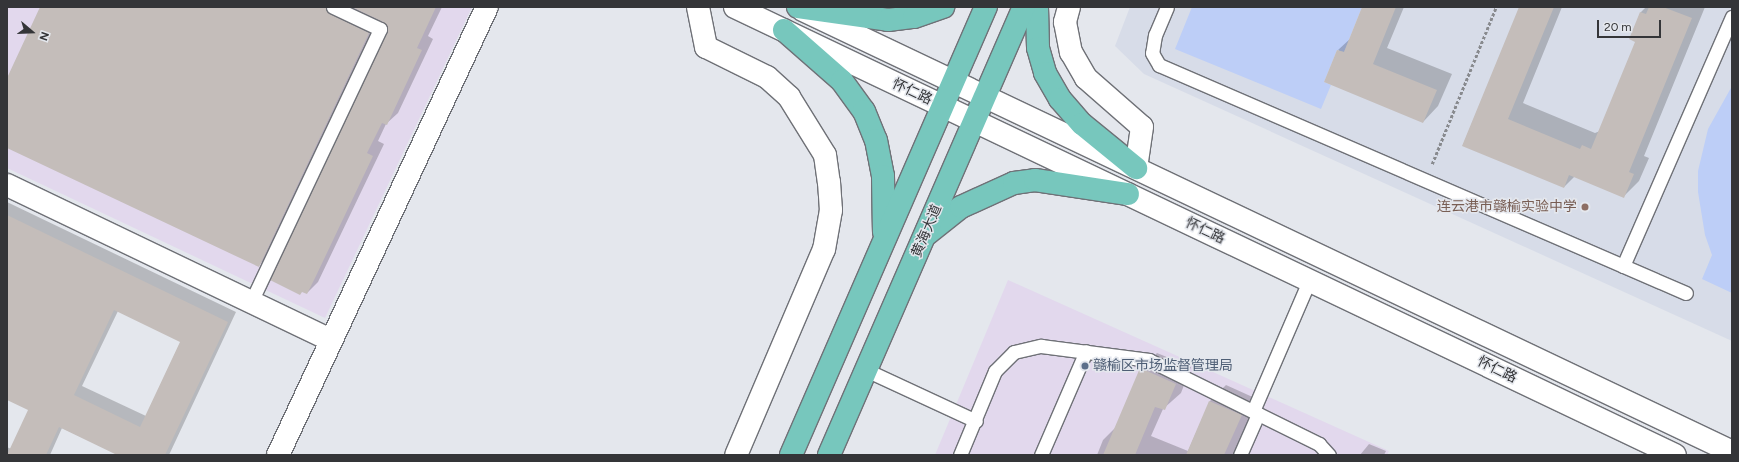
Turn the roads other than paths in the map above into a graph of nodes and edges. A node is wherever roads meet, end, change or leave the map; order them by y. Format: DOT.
graph roads {
  1 [pos="333,7"];
  2 [pos="487,7"];
  3 [pos="698,7"];
  4 [pos="735,7"];
  5 [pos="797,7"];
  6 [pos="943,7"];
  7 [pos="986,7"];
  8 [pos="1024,7"];
  9 [pos="1037,7"];
  10 [pos="1069,7"];
  11 [pos="1167,7"];
  12 [pos="1732,17"];
  13 [pos="784,30"];
  14 [pos="953,81"];
  15 [pos="985,96"];
  16 [pos="943,106"];
  17 [pos="974,121"];
  18 [pos="1136,168"];
  19 [pos="7,185"];
  20 [pos="1128,194"];
  21 [pos="924,236"];
  22 [pos="884,241"];
  23 [pos="1623,266"];
  24 [pos="1310,281"];
  25 [pos="1686,293"];
  26 [pos="251,302"];
  27 [pos="331,340"];
  28 [pos="1086,351"];
  29 [pos="866,370"];
  30 [pos="1255,413"];
  31 [pos="976,421"];
  32 [pos="1732,452"];
  33 [pos="278,455"];
  34 [pos="736,455"];
  35 [pos="791,455"];
  36 [pos="829,455"];
  37 [pos="960,455"];
  38 [pos="1041,455"];
  39 [pos="1240,455"];
  40 [pos="1329,455"];
  41 [pos="1675,455"];
  1 -- 26 [label="lane"];
  2 -- 27 [label="main road"];
  3 -- 34 [label="main road"];
  4 -- 13 [label="main road, 怀仁路"];
  5 -- 6 [label="main road"];
  5 -- 14 [label="main road, 怀仁路"];
  7 -- 14 [label="main road"];
  8 -- 15 [label="main road, 黄海大道"];
  9 -- 18 [label="main road"];
  10 -- 18 [label="main road"];
  11 -- 23 [label="lane"];
  12 -- 23 [label="lane"];
  13 -- 16 [label="main road, 怀仁路"];
  13 -- 22 [label="main road"];
  14 -- 15 [label="main road, 怀仁路"];
  14 -- 16 [label="main road"];
  15 -- 17 [label="main road, 黄海大道"];
  15 -- 18 [label="main road, 怀仁路"];
  16 -- 17 [label="main road, 怀仁路"];
  16 -- 22 [label="main road"];
  17 -- 20 [label="main road, 怀仁路"];
  17 -- 21 [label="main road, 黄海大道"];
  18 -- 32 [label="main road, 怀仁路"];
  19 -- 26 [label="main road"];
  20 -- 21 [label="main road"];
  20 -- 24 [label="main road, 怀仁路"];
  21 -- 29 [label="main road, 黄海大道"];
  22 -- 35 [label="main road"];
  23 -- 25 [label="lane"];
  24 -- 30 [label="lane"];
  24 -- 41 [label="main road, 怀仁路"];
  26 -- 27 [label="main road"];
  27 -- 33 [label="main road"];
  28 -- 30 [label="lane"];
  28 -- 31 [label="lane"];
  28 -- 38 [label="lane"];
  29 -- 31 [label="lane"];
  29 -- 36 [label="main road, 黄海大道"];
  30 -- 39 [label="lane"];
  30 -- 40 [label="lane"];
  31 -- 37 [label="lane"];
}
